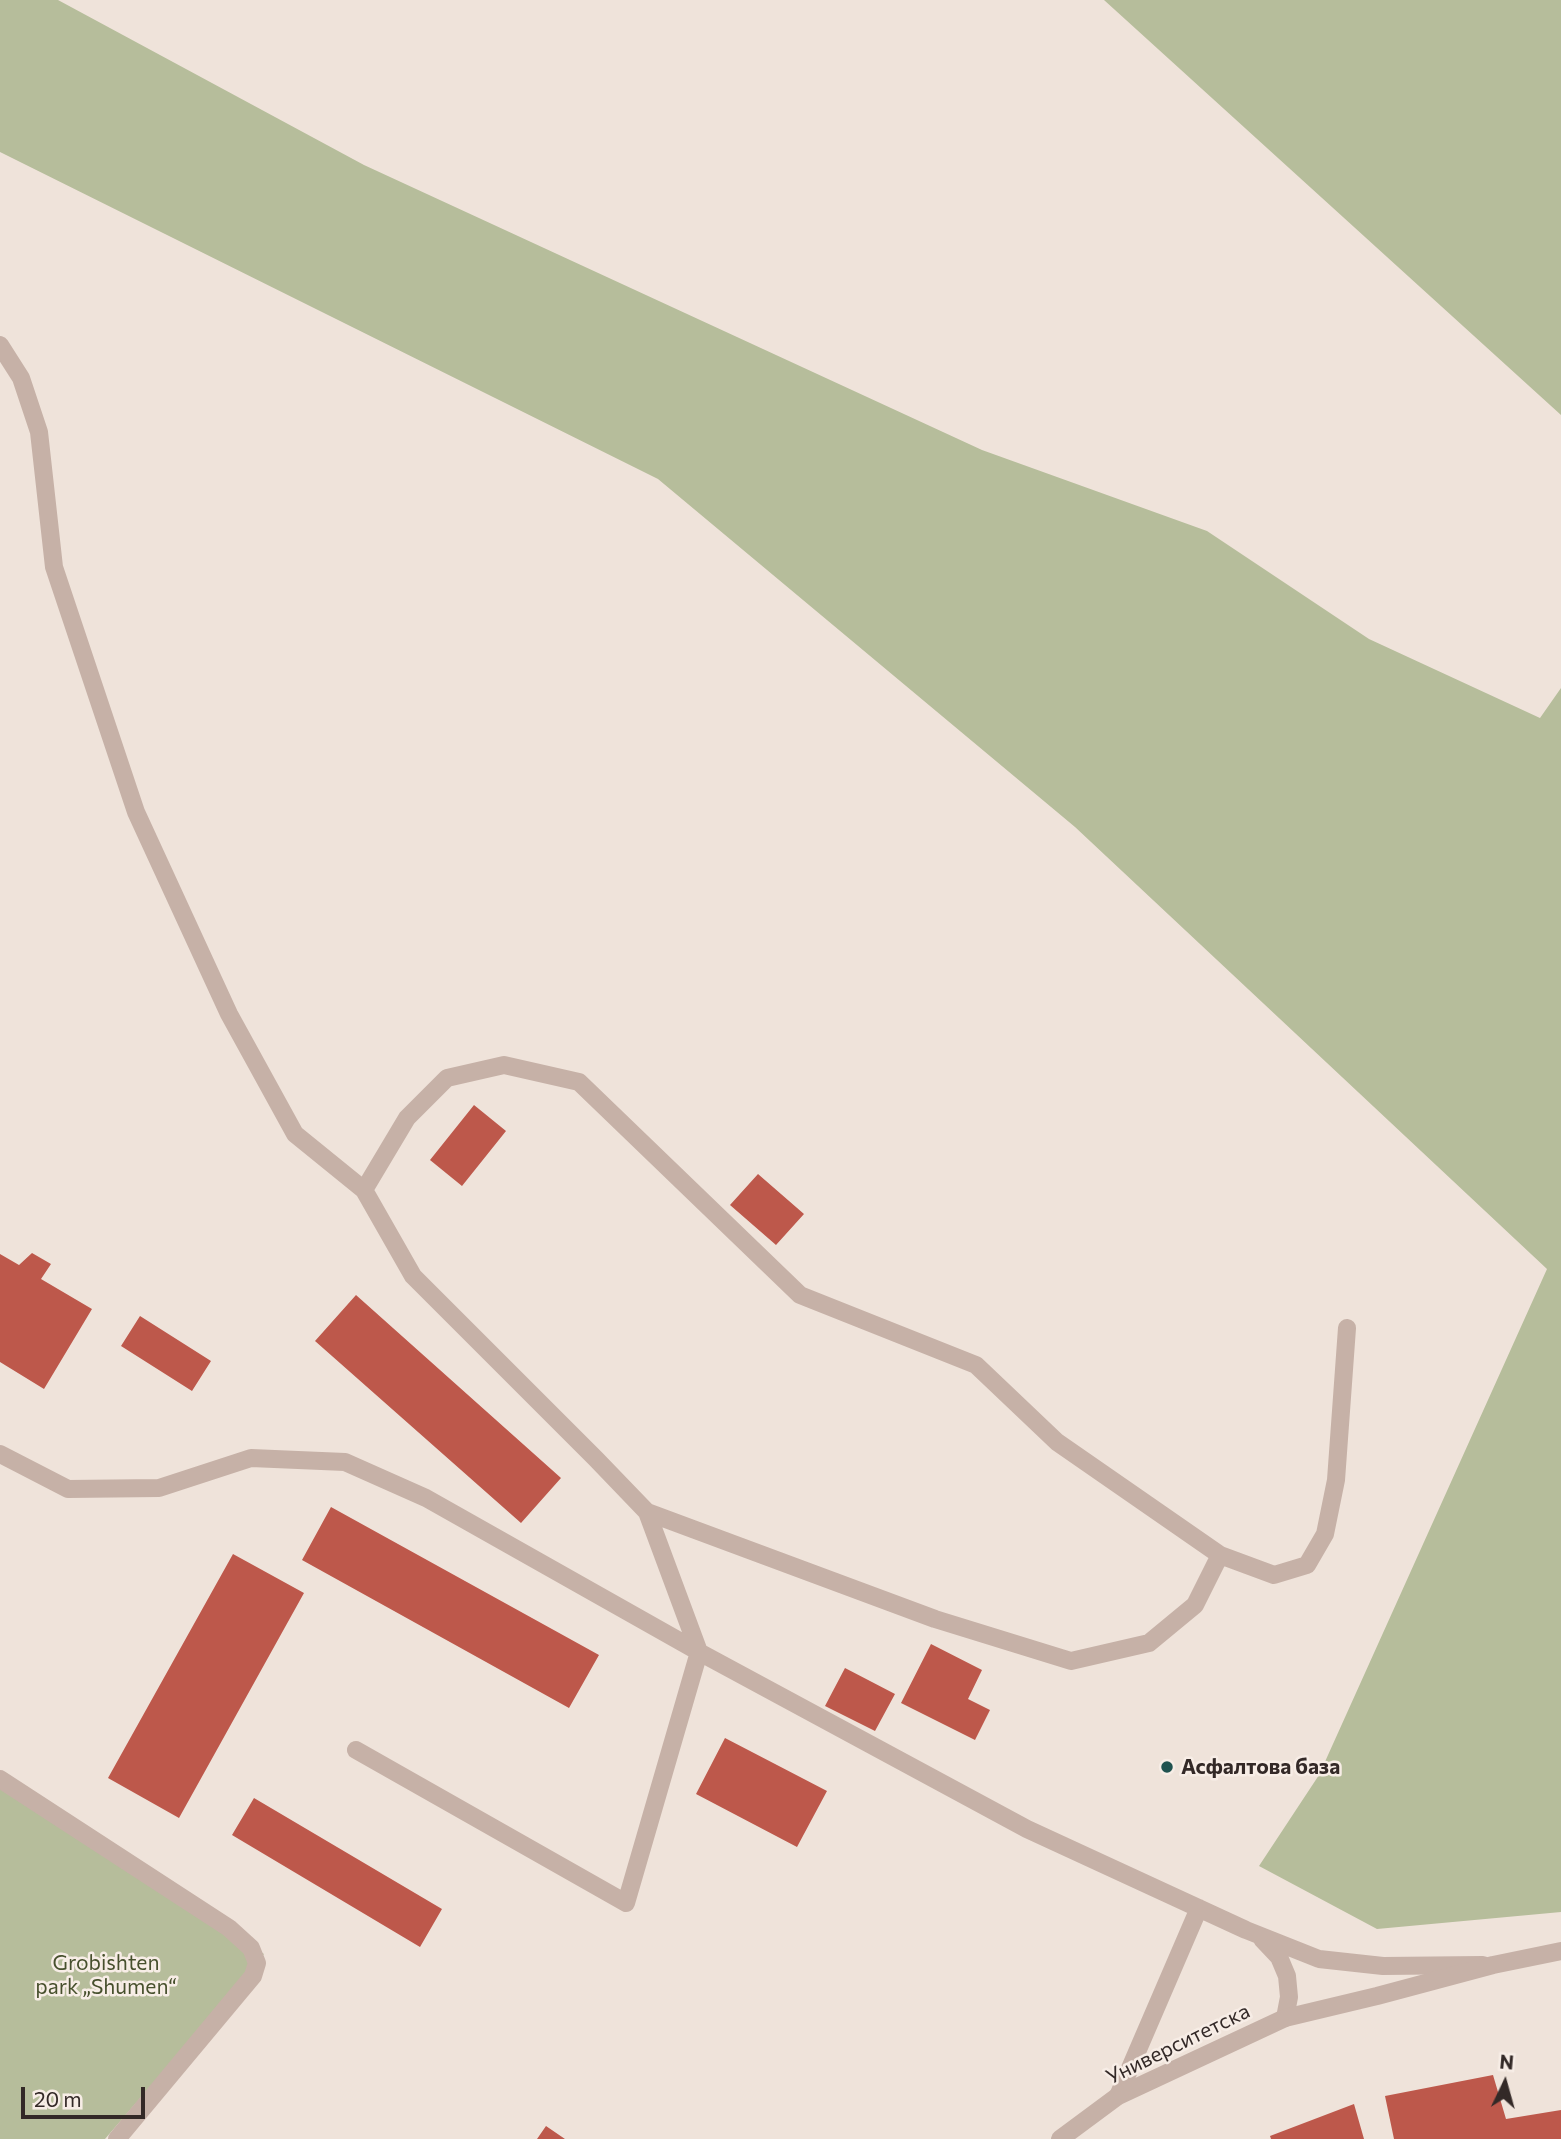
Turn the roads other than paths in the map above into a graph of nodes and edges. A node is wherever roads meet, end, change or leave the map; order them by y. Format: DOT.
graph roads {
  1 [pos="0,345"];
  2 [pos="363,1190"];
  3 [pos="1347,1328"];
  4 [pos="0,1454"];
  5 [pos="646,1512"];
  6 [pos="1220,1555"];
  7 [pos="699,1652"];
  8 [pos="356,1750"];
  9 [pos="0,1779"];
  10 [pos="1199,1908"];
  11 [pos="1246,1930"];
  12 [pos="1561,1951"];
  13 [pos="1493,1965"];
  14 [pos="1285,2018"];
  15 [pos="1118,2096"];
  16 [pos="117,2139"];
  17 [pos="1059,2139"];
  1 -- 2 [label="street"];
  2 -- 5 [label="street"];
  2 -- 6 [label="street"];
  3 -- 6 [label="street"];
  4 -- 7 [label="street"];
  5 -- 6 [label="street"];
  5 -- 7 [label="street"];
  7 -- 8 [label="street"];
  7 -- 10 [label="street"];
  9 -- 16 [label="street"];
  10 -- 11 [label="street"];
  10 -- 15 [label="street"];
  11 -- 13 [label="street"];
  11 -- 14 [label="street"];
  12 -- 13 [label="street"];
  13 -- 14 [label="street, Университетска"];
  14 -- 15 [label="street, Университетска"];
  15 -- 17 [label="street, Университетска"];
}
